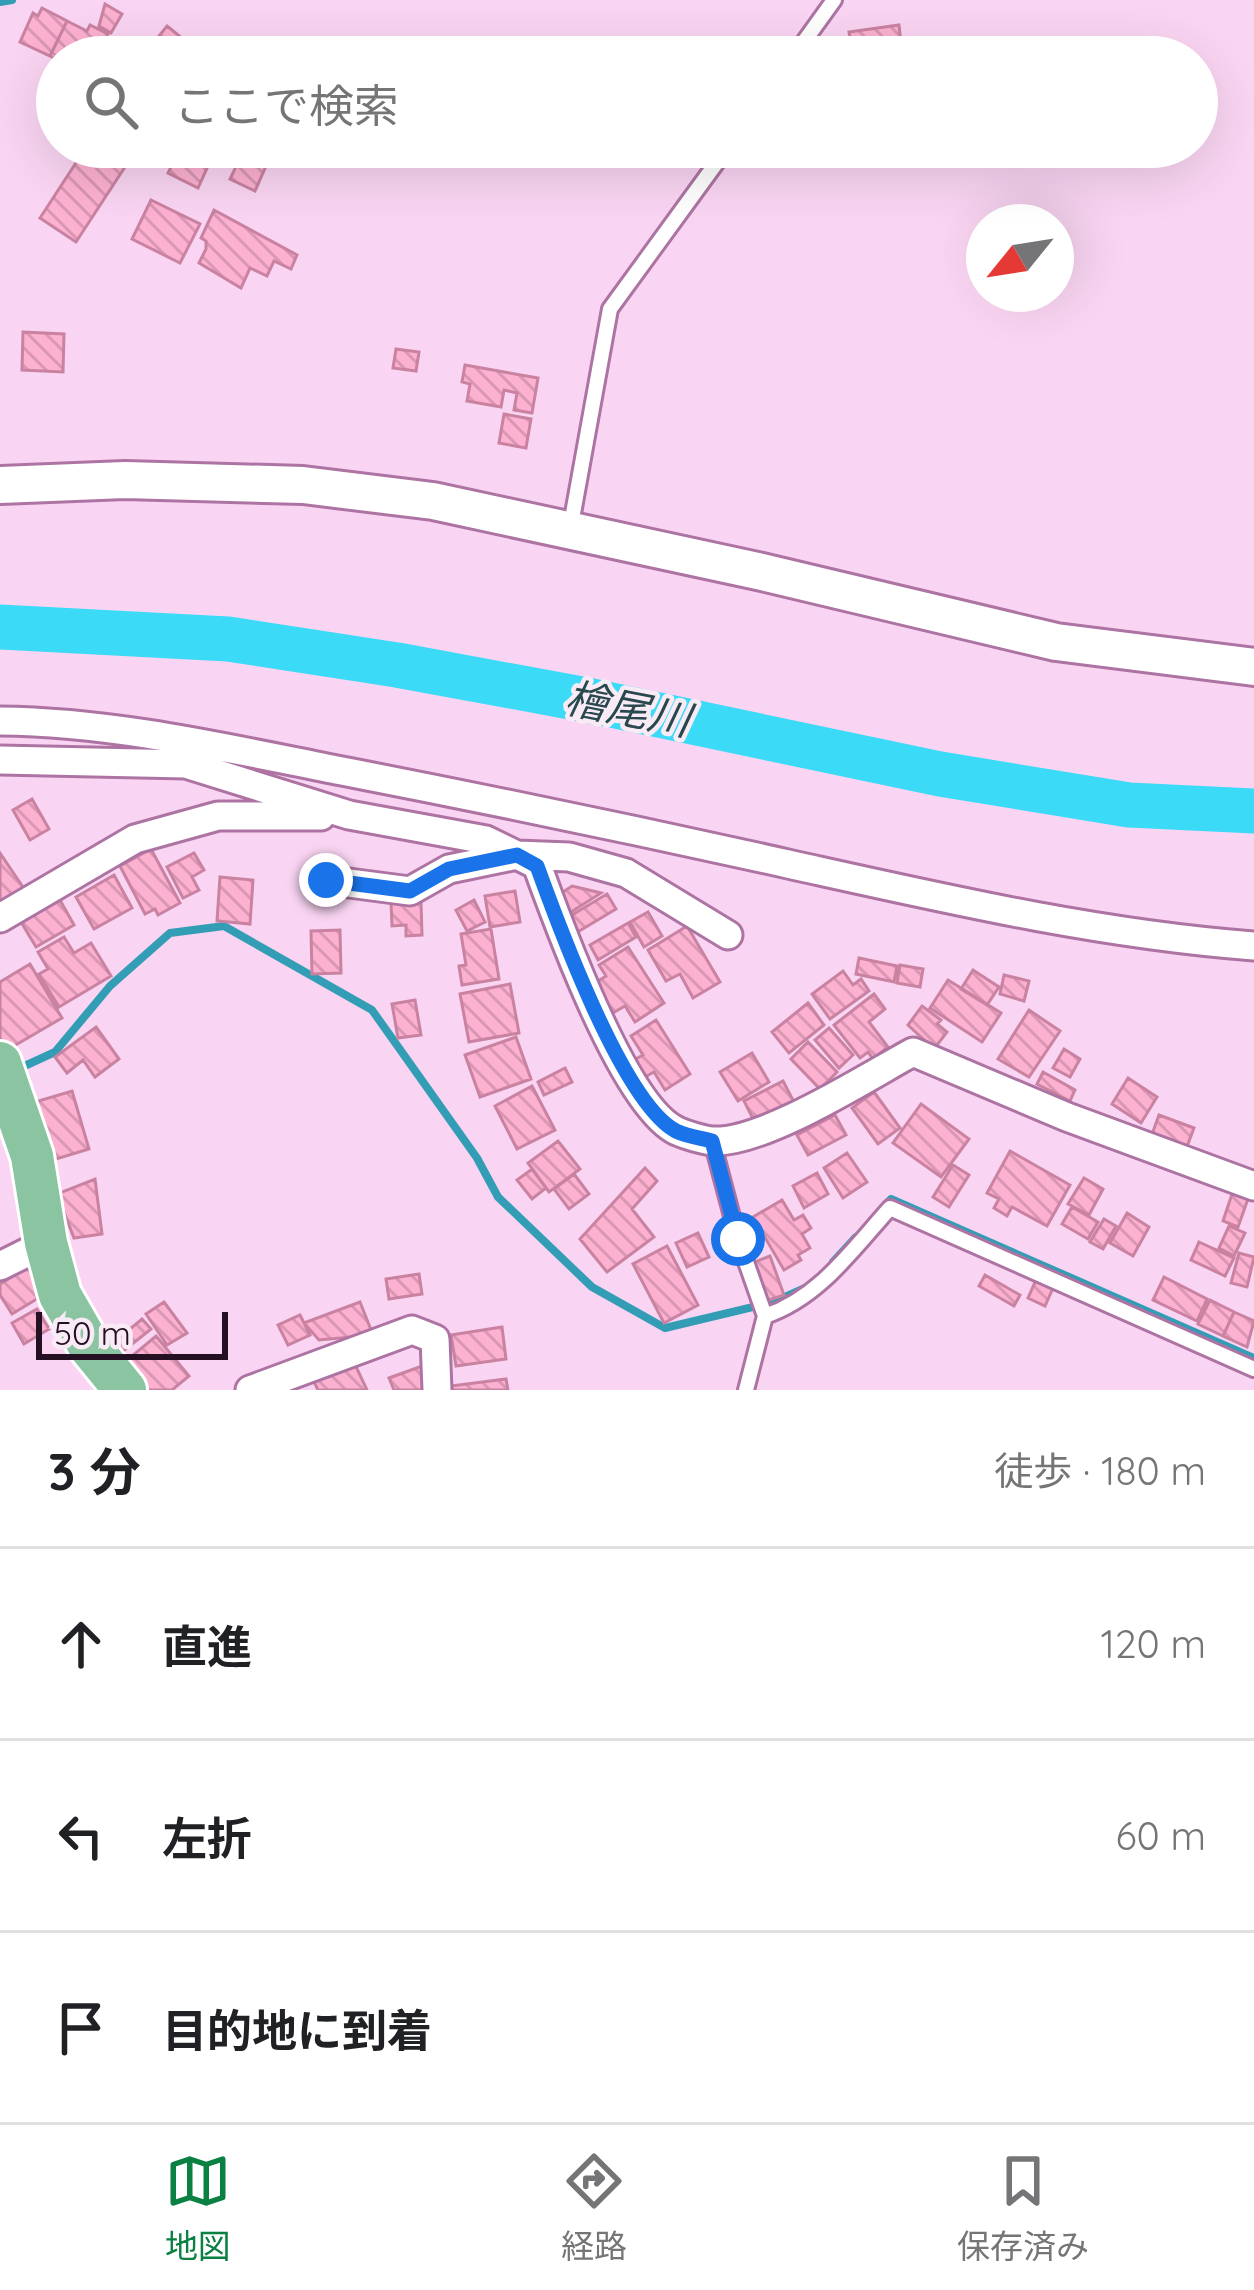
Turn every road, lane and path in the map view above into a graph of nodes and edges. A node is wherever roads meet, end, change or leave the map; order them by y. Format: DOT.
graph roads {
  1 [pos="834,0"];
  2 [pos="808,36"];
  3 [pos="713,168"];
  4 [pos="0,484"];
  5 [pos="570,530"];
  6 [pos="1254,667"];
  7 [pos="0,721"];
  8 [pos="0,760"];
  9 [pos="350,815"];
  10 [pos="517,855"];
  11 [pos="326,880"];
  12 [pos="0,918"];
  13 [pos="728,935"];
  14 [pos="1254,946"];
  15 [pos="4,1070"];
  16 [pos="712,1141"];
  17 [pos="1254,1186"];
  18 [pos="46,1243"];
  19 [pos="0,1267"];
  20 [pos="765,1316"];
  21 [pos="1254,1369"];
  22 [pos="125,1390"];
  23 [pos="250,1390"];
  24 [pos="436,1390"];
  25 [pos="746,1390"];
  1 -- 2 [label="lane"];
  3 -- 5 [label="lane"];
  4 -- 5 [label="street"];
  5 -- 6 [label="street"];
  7 -- 14 [label="street"];
  8 -- 9 [label="street"];
  9 -- 10 [label="street"];
  9 -- 12 [label="street"];
  10 -- 11 [label="street"];
  10 -- 13 [label="street"];
  10 -- 16 [label="street"];
  15 -- 18 [label="main road"];
  16 -- 17 [label="street"];
  16 -- 20 [label="lane"];
  18 -- 19 [label="street"];
  18 -- 22 [label="main road"];
  20 -- 21 [label="lane"];
  20 -- 25 [label="lane"];
  23 -- 24 [label="street"];
}
